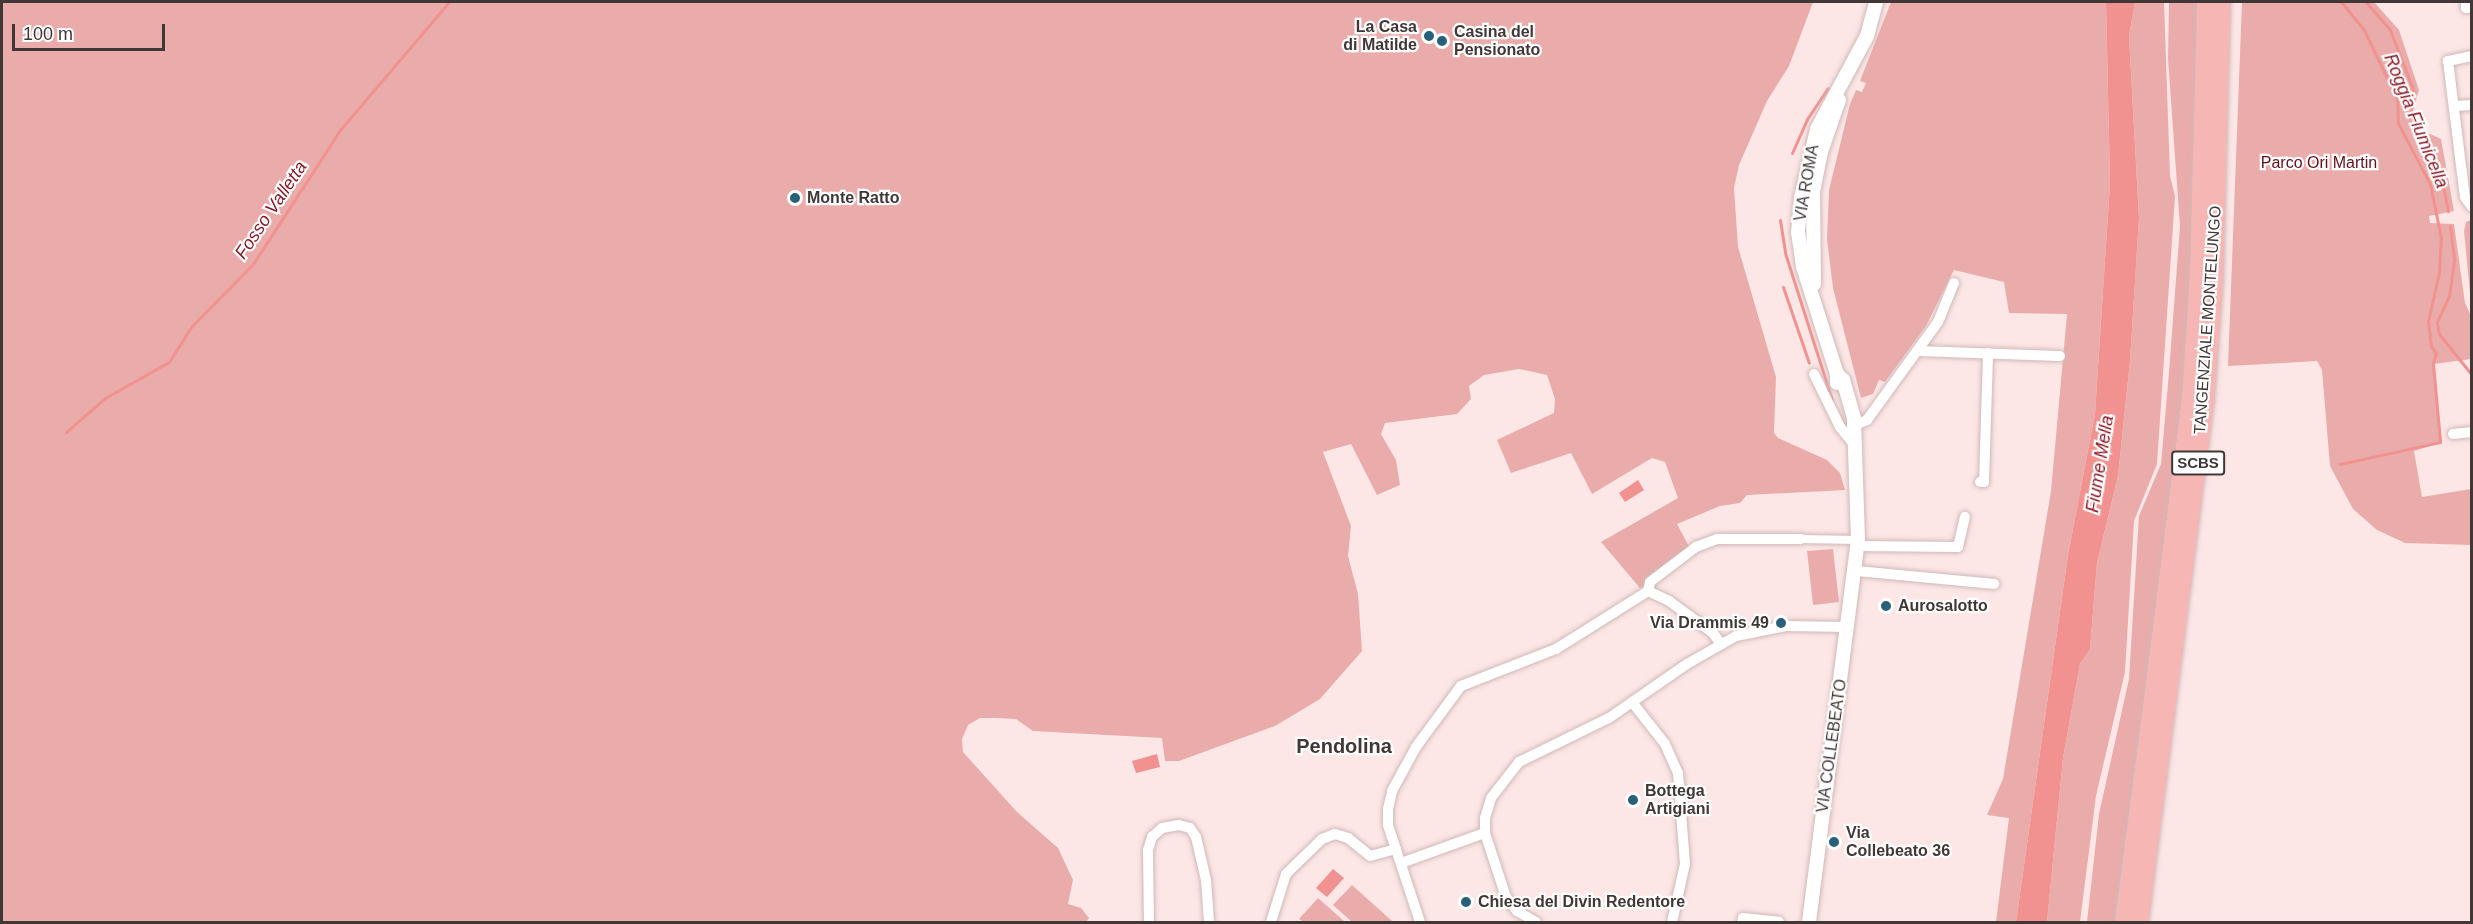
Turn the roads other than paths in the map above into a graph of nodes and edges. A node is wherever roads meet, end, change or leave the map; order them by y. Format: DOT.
graph roads {
  1 [pos="1876,2"];
  2 [pos="2206,2"];
  3 [pos="2221,2"];
  4 [pos="2466,2"];
  5 [pos="2472,7"];
  6 [pos="2472,56"];
  7 [pos="2472,105"];
  8 [pos="2455,106"];
  9 [pos="2466,152"];
  10 [pos="2470,207"];
  11 [pos="1954,283"];
  12 [pos="1917,351"];
  13 [pos="1988,353"];
  14 [pos="2060,356"];
  15 [pos="1814,374"];
  16 [pos="1852,427"];
  17 [pos="2472,432"];
  18 [pos="2453,434"];
  19 [pos="1853,443"];
  20 [pos="1980,482"];
  21 [pos="1965,517"];
  22 [pos="1801,539"];
  23 [pos="1858,543"];
  24 [pos="1857,571"];
  25 [pos="1994,584"];
  26 [pos="1648,591"];
  27 [pos="1848,627"];
  28 [pos="1721,644"];
  29 [pos="1632,702"];
  30 [pos="1485,833"];
  31 [pos="1396,849"];
  32 [pos="1401,863"];
  33 [pos="1149,922"];
  34 [pos="1209,922"];
  35 [pos="1271,922"];
  36 [pos="1420,922"];
  37 [pos="1536,922"];
  38 [pos="1672,922"];
  39 [pos="1742,922"];
  40 [pos="1779,922"];
  41 [pos="1809,922"];
  42 [pos="2125,922"];
  43 [pos="2139,922"];
  1 -- 16 [label="street, VIA ROMA"];
  2 -- 42 [label="highway, TANGENZIALE MONTELUNGO / SCBS"];
  3 -- 43 [label="highway, TANGENZIALE MONTELUNGO / SCBS"];
  4 -- 5 [label="street"];
  6 -- 8 [label="street"];
  7 -- 8 [label="street"];
  8 -- 9 [label="street"];
  9 -- 10 [label="street"];
  11 -- 12 [label="street"];
  12 -- 13 [label="street"];
  12 -- 16 [label="street"];
  13 -- 14 [label="street"];
  13 -- 20 [label="street"];
  15 -- 19 [label="street"];
  16 -- 19 [label="street, VIA COLLEBEATO"];
  17 -- 18 [label="street"];
  19 -- 23 [label="street, VIA COLLEBEATO"];
  21 -- 23 [label="street"];
  22 -- 23 [label="street"];
  22 -- 26 [label="street"];
  23 -- 24 [label="street, VIA COLLEBEATO"];
  24 -- 25 [label="street"];
  24 -- 27 [label="street, VIA COLLEBEATO"];
  26 -- 28 [label="street"];
  26 -- 31 [label="street"];
  27 -- 28 [label="street"];
  27 -- 41 [label="street, VIA COLLEBEATO"];
  28 -- 29 [label="street"];
  29 -- 30 [label="street"];
  29 -- 38 [label="street"];
  30 -- 32 [label="street"];
  30 -- 37 [label="street"];
  31 -- 32 [label="street"];
  31 -- 35 [label="street"];
  32 -- 36 [label="street"];
  33 -- 34 [label="street"];
  39 -- 40 [label="street"];
}
